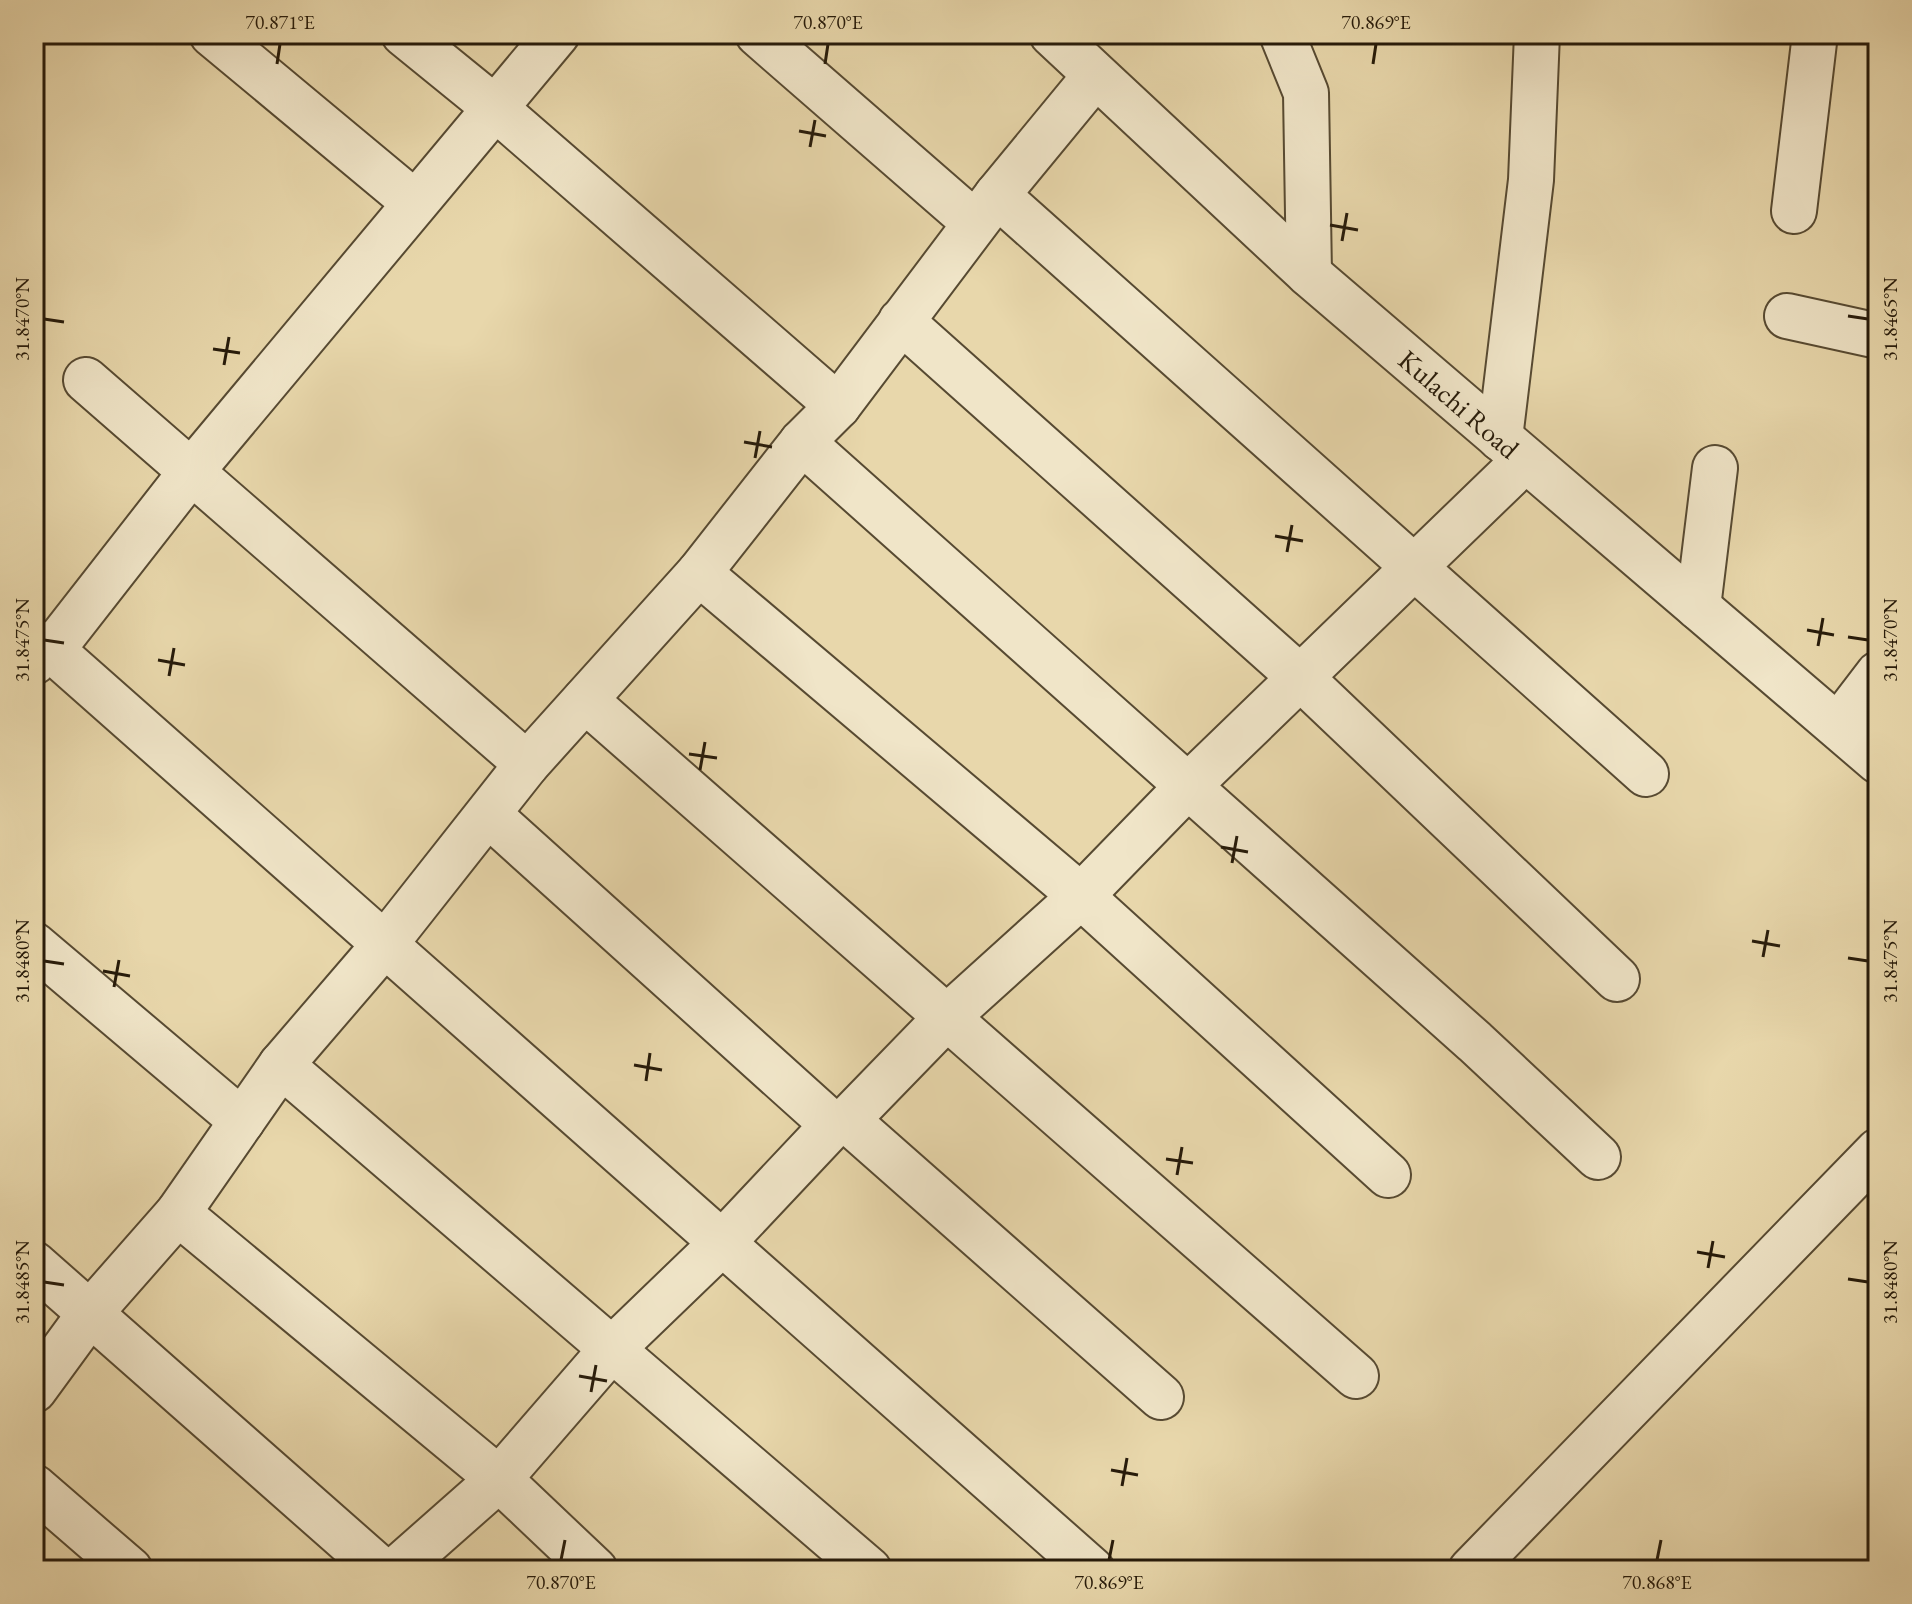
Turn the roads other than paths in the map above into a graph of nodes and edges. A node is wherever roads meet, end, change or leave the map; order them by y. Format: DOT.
graph roads {
  1 [pos="212,34"];
  2 [pos="404,34"];
  3 [pos="557,34"];
  4 [pos="758,34"];
  5 [pos="1052,34"];
  6 [pos="1282,34"];
  7 [pos="1537,34"];
  8 [pos="1815,34"];
  9 [pos="1095,76"];
  10 [pos="495,108"];
  11 [pos="415,203"];
  12 [pos="986,209"];
  13 [pos="1794,211"];
  14 [pos="1309,274"];
  15 [pos="1787,316"];
  16 [pos="901,321"];
  17 [pos="1878,336"];
  18 [pos="86,380"];
  19 [pos="838,406"];
  20 [pos="802,442"];
  21 [pos="1512,450"];
  22 [pos="1715,468"];
  23 [pos="191,472"];
  24 [pos="1414,567"];
  25 [pos="699,573"];
  26 [pos="1698,607"];
  27 [pos="43,656"];
  28 [pos="1878,674"];
  29 [pos="1302,679"];
  30 [pos="585,700"];
  31 [pos="1839,725"];
  32 [pos="1878,761"];
  33 [pos="527,764"];
  34 [pos="1646,774"];
  35 [pos="1187,787"];
  36 [pos="489,815"];
  37 [pos="1081,896"];
  38 [pos="385,944"];
  39 [pos="34,945"];
  40 [pos="1617,979"];
  41 [pos="947,1017"];
  42 [pos="281,1065"];
  43 [pos="242,1121"];
  44 [pos="840,1122"];
  45 [pos="1878,1151"];
  46 [pos="1598,1157"];
  47 [pos="1388,1175"];
  48 [pos="178,1213"];
  49 [pos="721,1244"];
  50 [pos="34,1264"];
  51 [pos="91,1312"];
  52 [pos="610,1351"];
  53 [pos="1356,1376"];
  54 [pos="34,1390"];
  55 [pos="1161,1397"];
  56 [pos="499,1479"];
  57 [pos="34,1487"];
  58 [pos="130,1570"];
  59 [pos="381,1570"];
  60 [pos="396,1570"];
  61 [pos="595,1570"];
  62 [pos="869,1570"];
  63 [pos="1092,1570"];
  64 [pos="1471,1570"];
  1 -- 11 [label="street"];
  2 -- 10 [label="street"];
  3 -- 10 [label="street"];
  4 -- 12 [label="street"];
  5 -- 9 [label="street, Kulachi Road"];
  6 -- 14 [label="street"];
  7 -- 21 [label="street"];
  8 -- 13 [label="street"];
  9 -- 12 [label="street"];
  9 -- 14 [label="street, Kulachi Road"];
  10 -- 11 [label="street"];
  10 -- 19 [label="street"];
  11 -- 23 [label="street"];
  12 -- 16 [label="street"];
  12 -- 24 [label="street"];
  14 -- 21 [label="street, Kulachi Road"];
  15 -- 17 [label="street"];
  16 -- 19 [label="street"];
  16 -- 29 [label="street"];
  18 -- 23 [label="street"];
  19 -- 20 [label="street"];
  20 -- 25 [label="street"];
  20 -- 35 [label="street"];
  21 -- 24 [label="street"];
  21 -- 26 [label="street, Kulachi Road"];
  22 -- 26 [label="street"];
  23 -- 27 [label="street"];
  23 -- 33 [label="street"];
  24 -- 29 [label="street"];
  24 -- 34 [label="street"];
  25 -- 30 [label="street"];
  25 -- 37 [label="street"];
  26 -- 31 [label="street, Kulachi Road"];
  27 -- 38 [label="street"];
  28 -- 31 [label="street"];
  29 -- 35 [label="street"];
  29 -- 40 [label="street"];
  30 -- 33 [label="street"];
  30 -- 41 [label="street"];
  31 -- 32 [label="street, Kulachi Road"];
  33 -- 36 [label="street"];
  35 -- 37 [label="street"];
  35 -- 46 [label="street"];
  36 -- 38 [label="street"];
  36 -- 44 [label="street"];
  37 -- 41 [label="street"];
  37 -- 47 [label="street"];
  38 -- 42 [label="street"];
  38 -- 49 [label="street"];
  39 -- 43 [label="street"];
  41 -- 44 [label="street"];
  41 -- 53 [label="street"];
  42 -- 43 [label="street"];
  42 -- 52 [label="street"];
  43 -- 48 [label="street"];
  44 -- 49 [label="street"];
  44 -- 55 [label="street"];
  45 -- 64 [label="street"];
  48 -- 51 [label="street"];
  48 -- 56 [label="street"];
  49 -- 52 [label="street"];
  49 -- 63 [label="street"];
  50 -- 51 [label="street"];
  51 -- 54 [label="street"];
  51 -- 59 [label="street"];
  52 -- 56 [label="street"];
  52 -- 62 [label="street"];
  56 -- 60 [label="street"];
  56 -- 61 [label="street"];
  57 -- 58 [label="street"];
}
